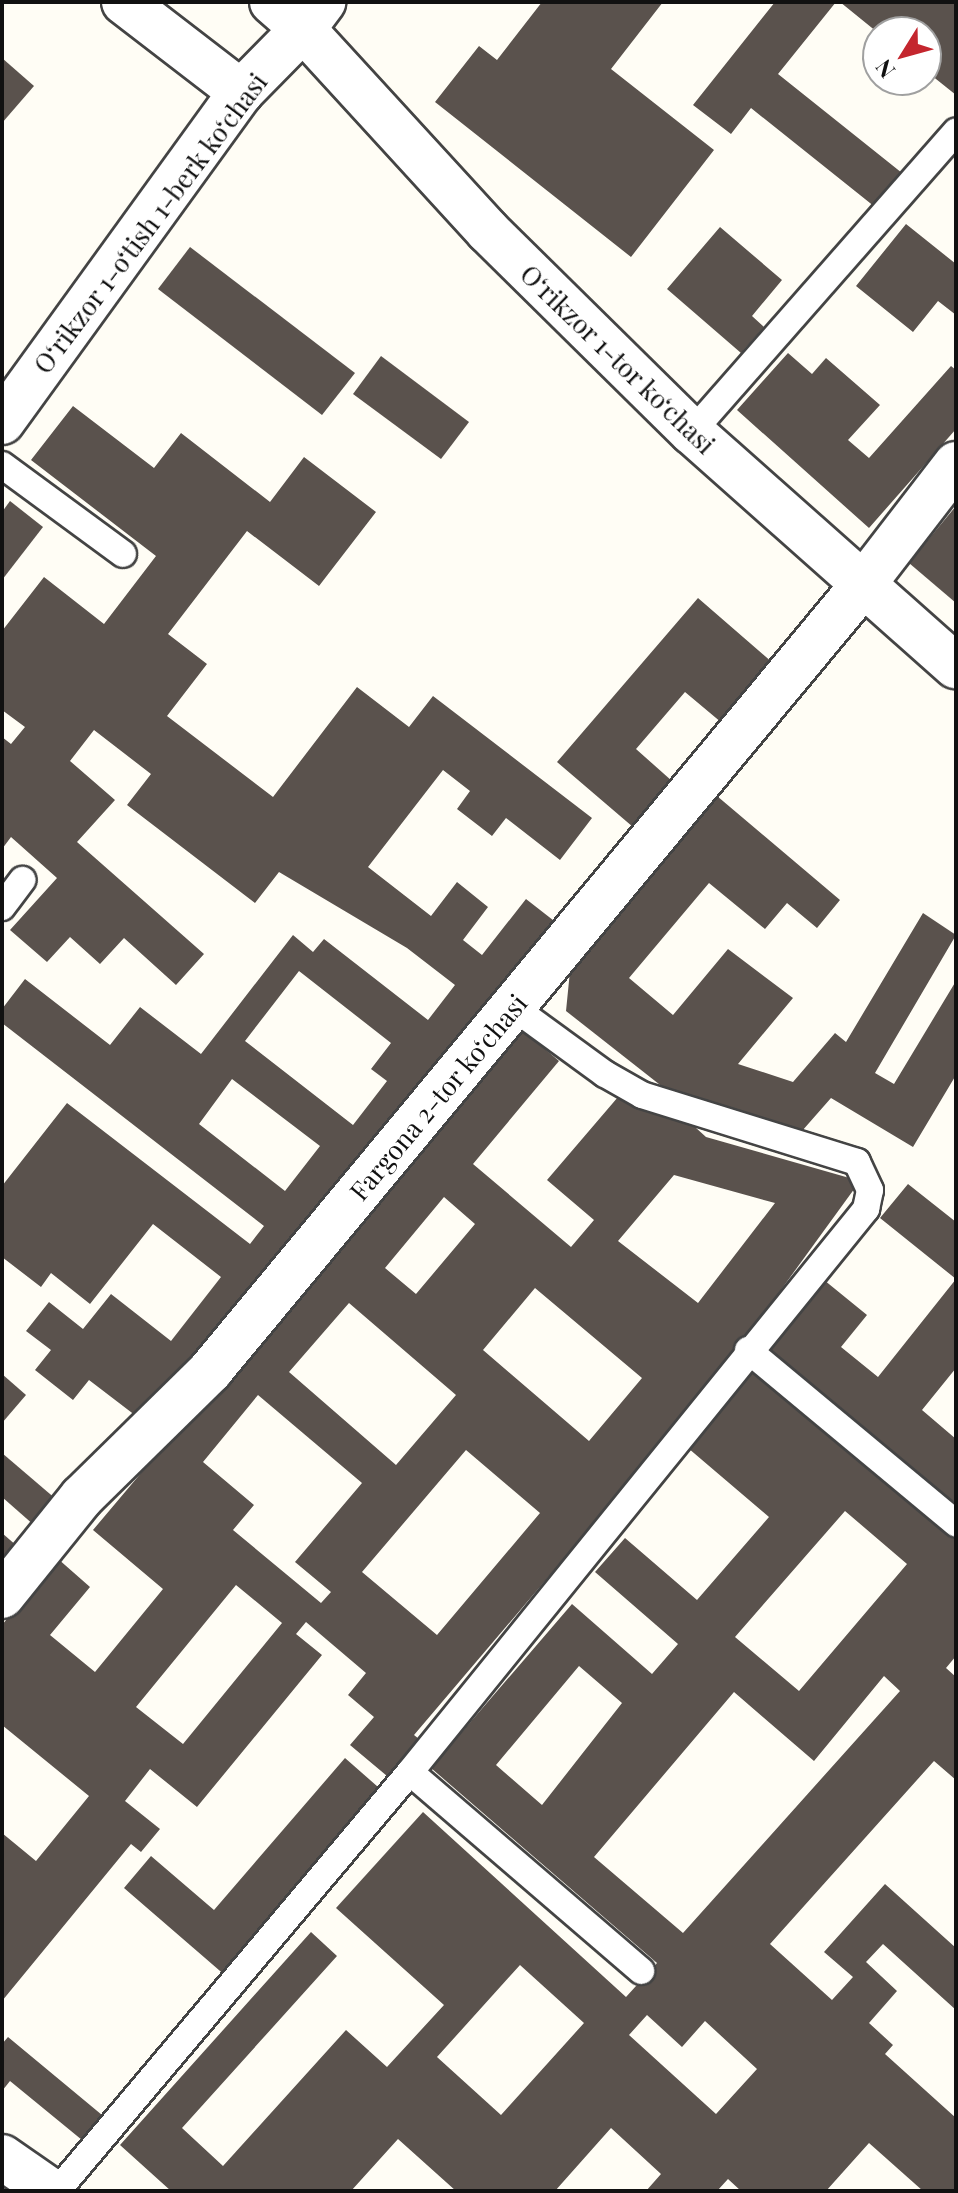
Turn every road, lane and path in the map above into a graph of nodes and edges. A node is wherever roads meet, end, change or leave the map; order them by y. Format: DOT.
graph roads {
  1 [pos="124,2"];
  2 [pos="299,11"];
  3 [pos="241,92"];
  4 [pos="956,132"];
  5 [pos="2,422"];
  6 [pos="692,432"];
  7 [pos="956,464"];
  8 [pos="2,465"];
  9 [pos="123,554"];
  10 [pos="862,586"];
  11 [pos="956,666"];
  12 [pos="22,880"];
  13 [pos="2,907"];
  14 [pos="513,1007"];
  15 [pos="748,1350"];
  16 [pos="956,1523"];
  17 [pos="2,1596"];
  18 [pos="410,1772"];
  19 [pos="641,1971"];
  20 [pos="2,2157"];
  21 [pos="54,2191"];
  1 -- 3 [label="street"];
  2 -- 3 [label="street, Oʻrikzor 1-oʻtish 1-berk koʻchasi"];
  2 -- 6 [label="street, Oʻrikzor 1-tor koʻchasi"];
  3 -- 5 [label="street, Oʻrikzor 1-oʻtish 1-berk koʻchasi"];
  4 -- 6 [label="lane"];
  6 -- 10 [label="street, Oʻrikzor 1-tor koʻchasi"];
  7 -- 10 [label="street, Fargona 2-tor koʻchasi"];
  8 -- 9 [label="lane"];
  10 -- 11 [label="street, Oʻrikzor 1-tor koʻchasi"];
  10 -- 14 [label="street, Fargona 2-tor koʻchasi"];
  12 -- 13 [label="lane"];
  14 -- 15 [label="lane"];
  14 -- 17 [label="street, Fargona 2-tor koʻchasi"];
  15 -- 16 [label="lane"];
  15 -- 18 [label="lane"];
  18 -- 19 [label="lane"];
  18 -- 21 [label="lane"];
  20 -- 21 [label="street"];
}
